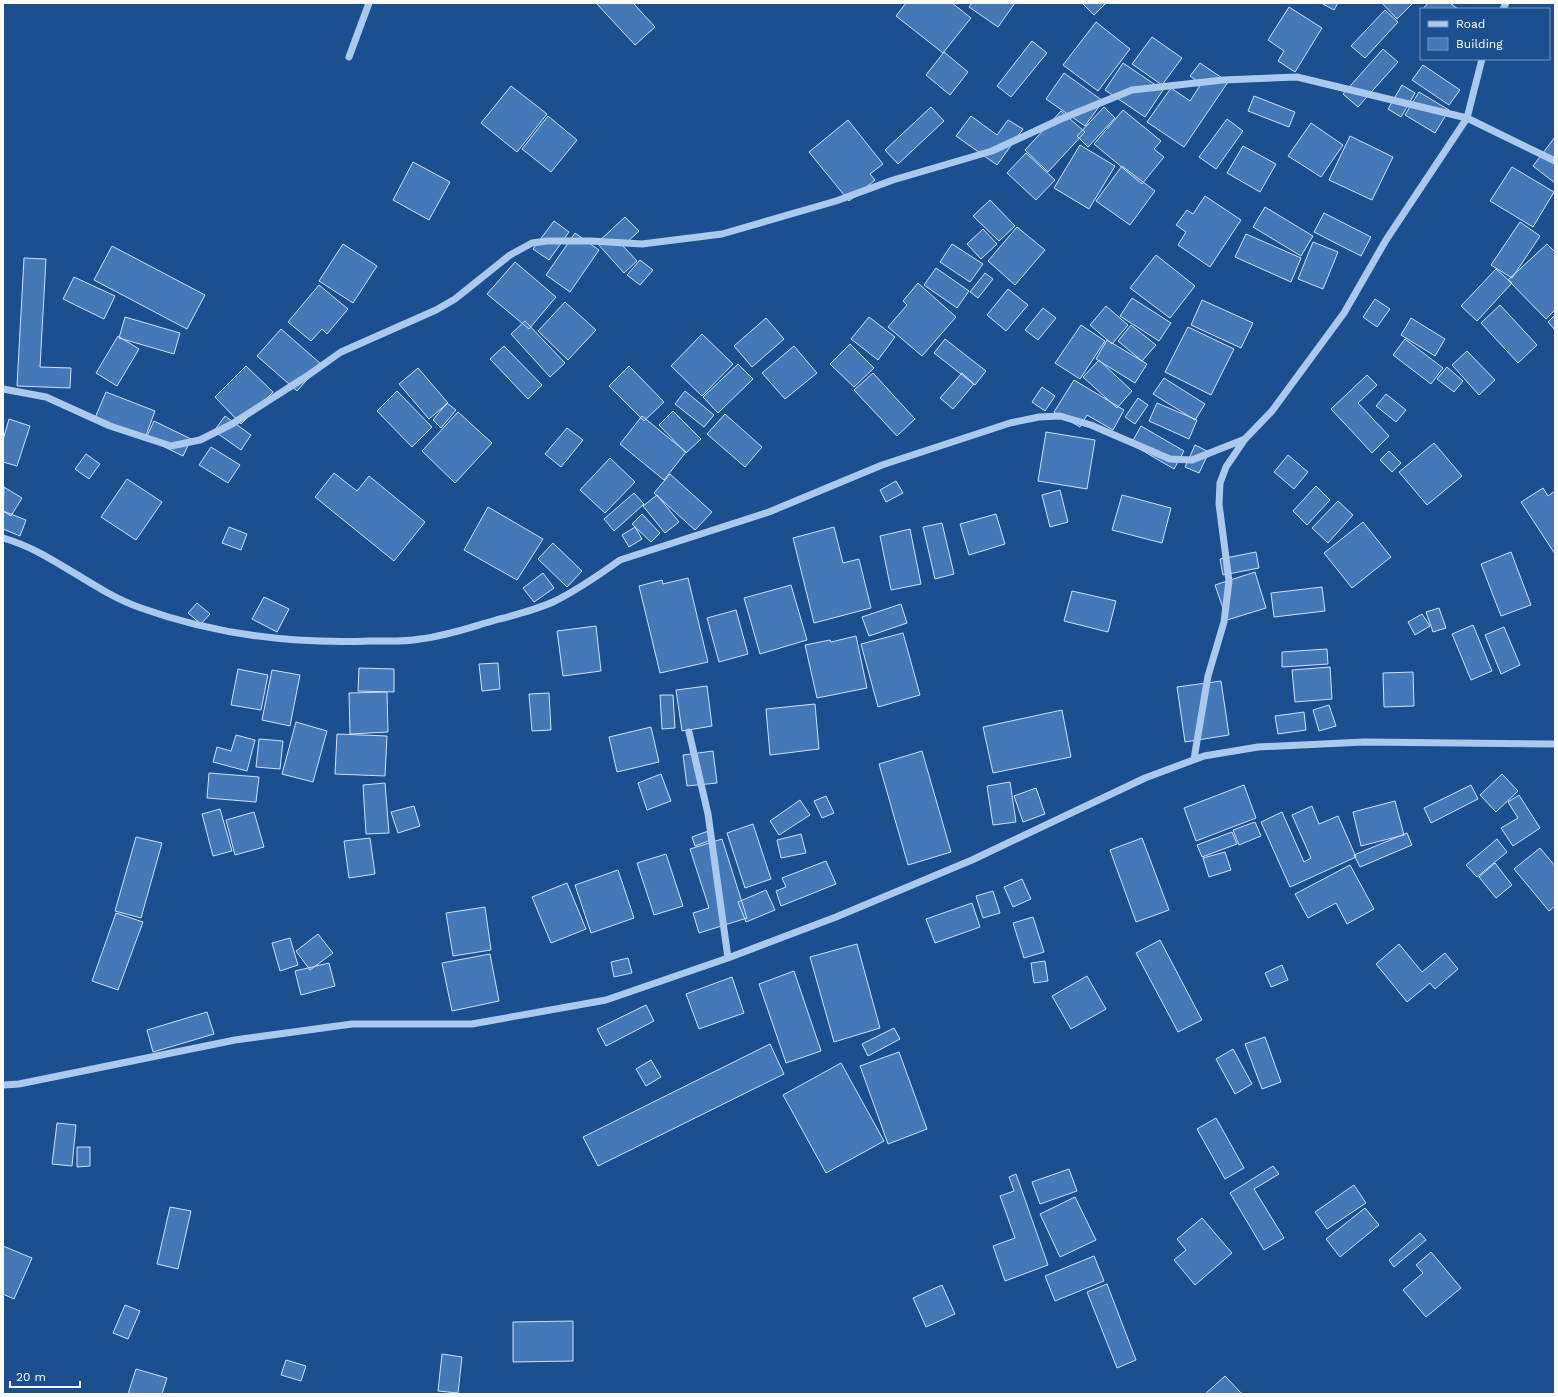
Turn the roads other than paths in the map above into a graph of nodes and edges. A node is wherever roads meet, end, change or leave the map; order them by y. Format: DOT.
graph roads {
  1 [pos="369,3"];
  2 [pos="349,57"];
  3 [pos="1482,60"];
  4 [pos="1467,118"];
  5 [pos="1555,162"];
  6 [pos="3,389"];
  7 [pos="1245,439"];
  8 [pos="3,538"];
  9 [pos="689,732"];
  10 [pos="1555,744"];
  11 [pos="1194,759"];
  12 [pos="728,958"];
  13 [pos="3,1085"];
  1 -- 2 [label="street"];
  3 -- 4 [label="street"];
  4 -- 5 [label="street"];
  4 -- 6 [label="street"];
  4 -- 7 [label="street"];
  7 -- 8 [label="street"];
  7 -- 11 [label="street"];
  9 -- 12 [label="street"];
  10 -- 11 [label="street"];
  11 -- 12 [label="street"];
  12 -- 13 [label="street"];
}
